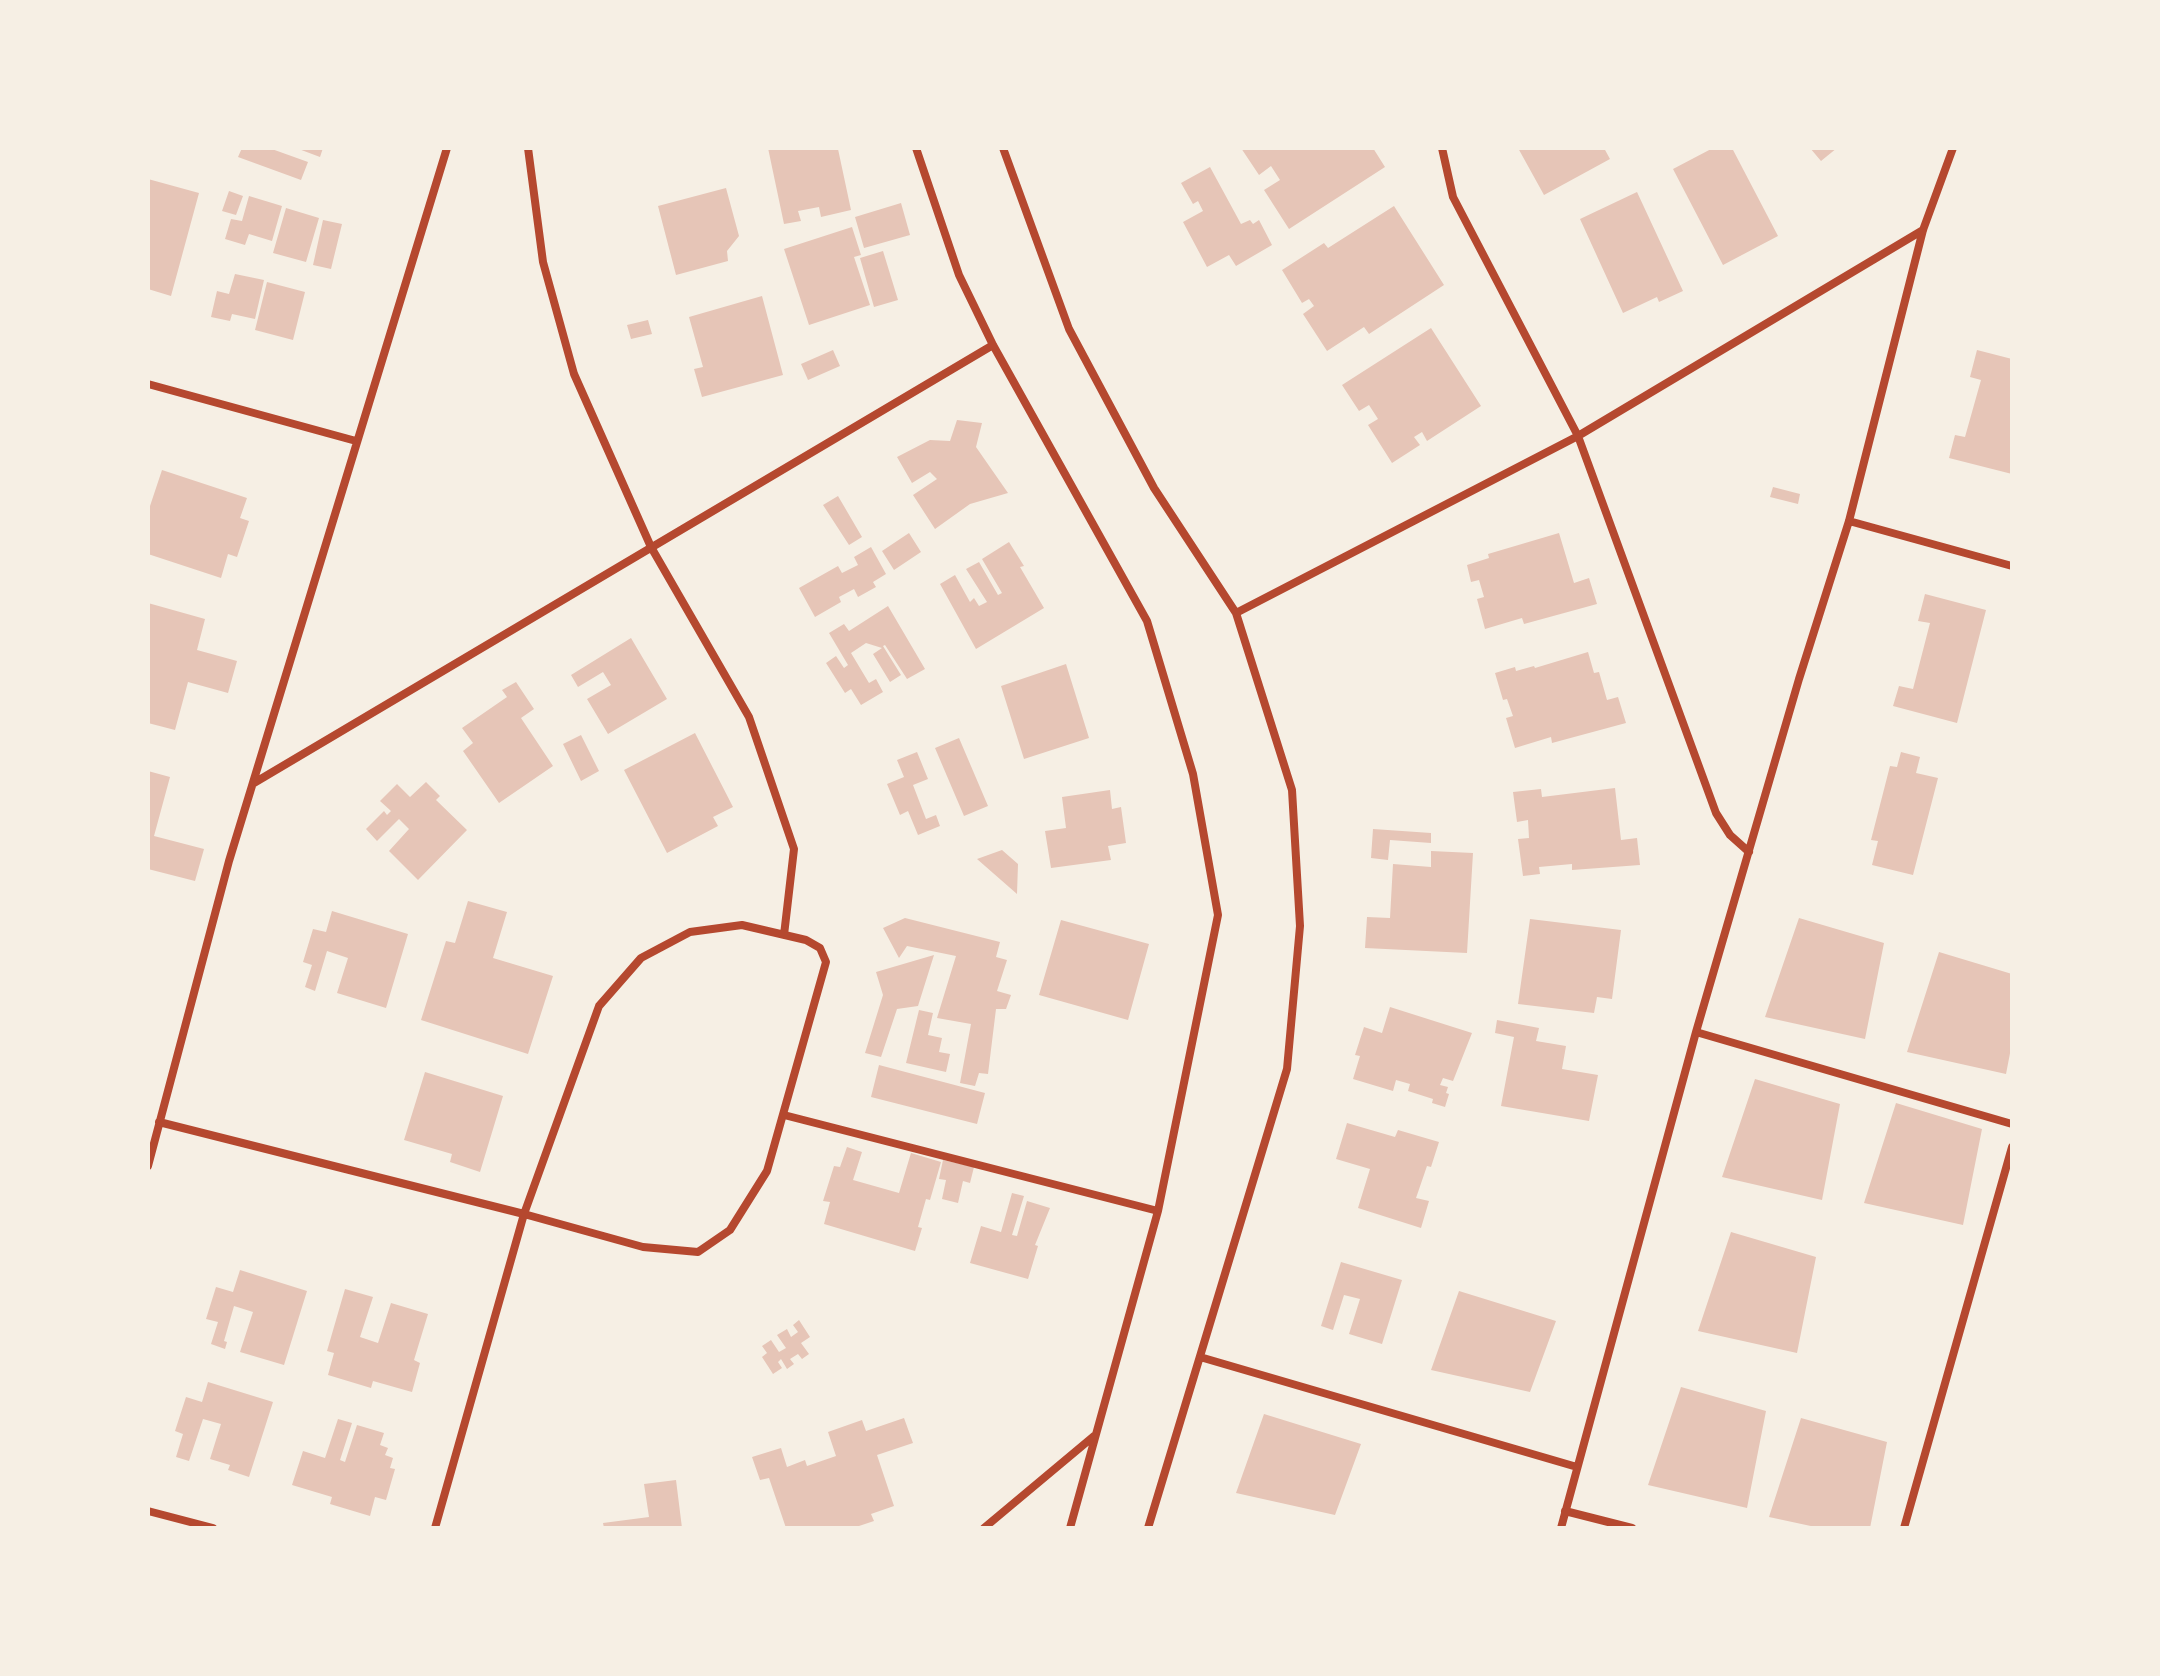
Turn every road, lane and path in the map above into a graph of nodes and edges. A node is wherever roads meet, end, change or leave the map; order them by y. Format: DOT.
graph roads {
  1 [pos="447,148"];
  2 [pos="528,148"];
  3 [pos="916,148"];
  4 [pos="1003,148"];
  5 [pos="1442,148"];
  6 [pos="1953,148"];
  7 [pos="1923,230"];
  8 [pos="993,345"];
  9 [pos="148,384"];
  10 [pos="1578,436"];
  11 [pos="356,441"];
  12 [pos="1849,521"];
  13 [pos="651,547"];
  14 [pos="2012,566"];
  15 [pos="1236,613"];
  16 [pos="253,783"];
  17 [pos="1749,852"];
  18 [pos="784,935"];
  19 [pos="1696,1032"];
  20 [pos="784,1115"];
  21 [pos="159,1122"];
  22 [pos="2012,1124"];
  23 [pos="2012,1147"];
  24 [pos="148,1166"];
  25 [pos="1158,1211"];
  26 [pos="524,1214"];
  27 [pos="1200,1357"];
  28 [pos="1096,1434"];
  29 [pos="1577,1467"];
  30 [pos="148,1511"];
  31 [pos="1565,1511"];
  32 [pos="213,1528"];
  33 [pos="435,1528"];
  34 [pos="984,1528"];
  35 [pos="1070,1528"];
  36 [pos="1148,1528"];
  37 [pos="1561,1528"];
  38 [pos="1632,1528"];
  39 [pos="1904,1528"];
  1 -- 11 [label="street"];
  2 -- 13 [label="street"];
  3 -- 8 [label="street"];
  4 -- 15 [label="street"];
  5 -- 10 [label="street"];
  6 -- 7 [label="street"];
  7 -- 10 [label="street"];
  7 -- 12 [label="street"];
  8 -- 13 [label="street"];
  8 -- 25 [label="street"];
  9 -- 11 [label="street"];
  10 -- 15 [label="street"];
  10 -- 17 [label="street"];
  11 -- 16 [label="street"];
  12 -- 14 [label="street"];
  12 -- 17 [label="street"];
  13 -- 16 [label="street"];
  13 -- 18 [label="street"];
  15 -- 27 [label="street"];
  16 -- 21 [label="street"];
  17 -- 19 [label="street"];
  18 -- 20 [label="street"];
  18 -- 26 [label="street"];
  19 -- 22 [label="street"];
  19 -- 29 [label="street"];
  20 -- 25 [label="street"];
  20 -- 26 [label="street"];
  21 -- 24 [label="street"];
  21 -- 26 [label="street"];
  23 -- 39 [label="street"];
  25 -- 28 [label="street"];
  26 -- 33 [label="street"];
  27 -- 29 [label="street"];
  27 -- 36 [label="street"];
  28 -- 34 [label="street"];
  28 -- 35 [label="street"];
  29 -- 31 [label="street"];
  30 -- 32 [label="street"];
  31 -- 37 [label="street"];
  31 -- 38 [label="street"];
}
